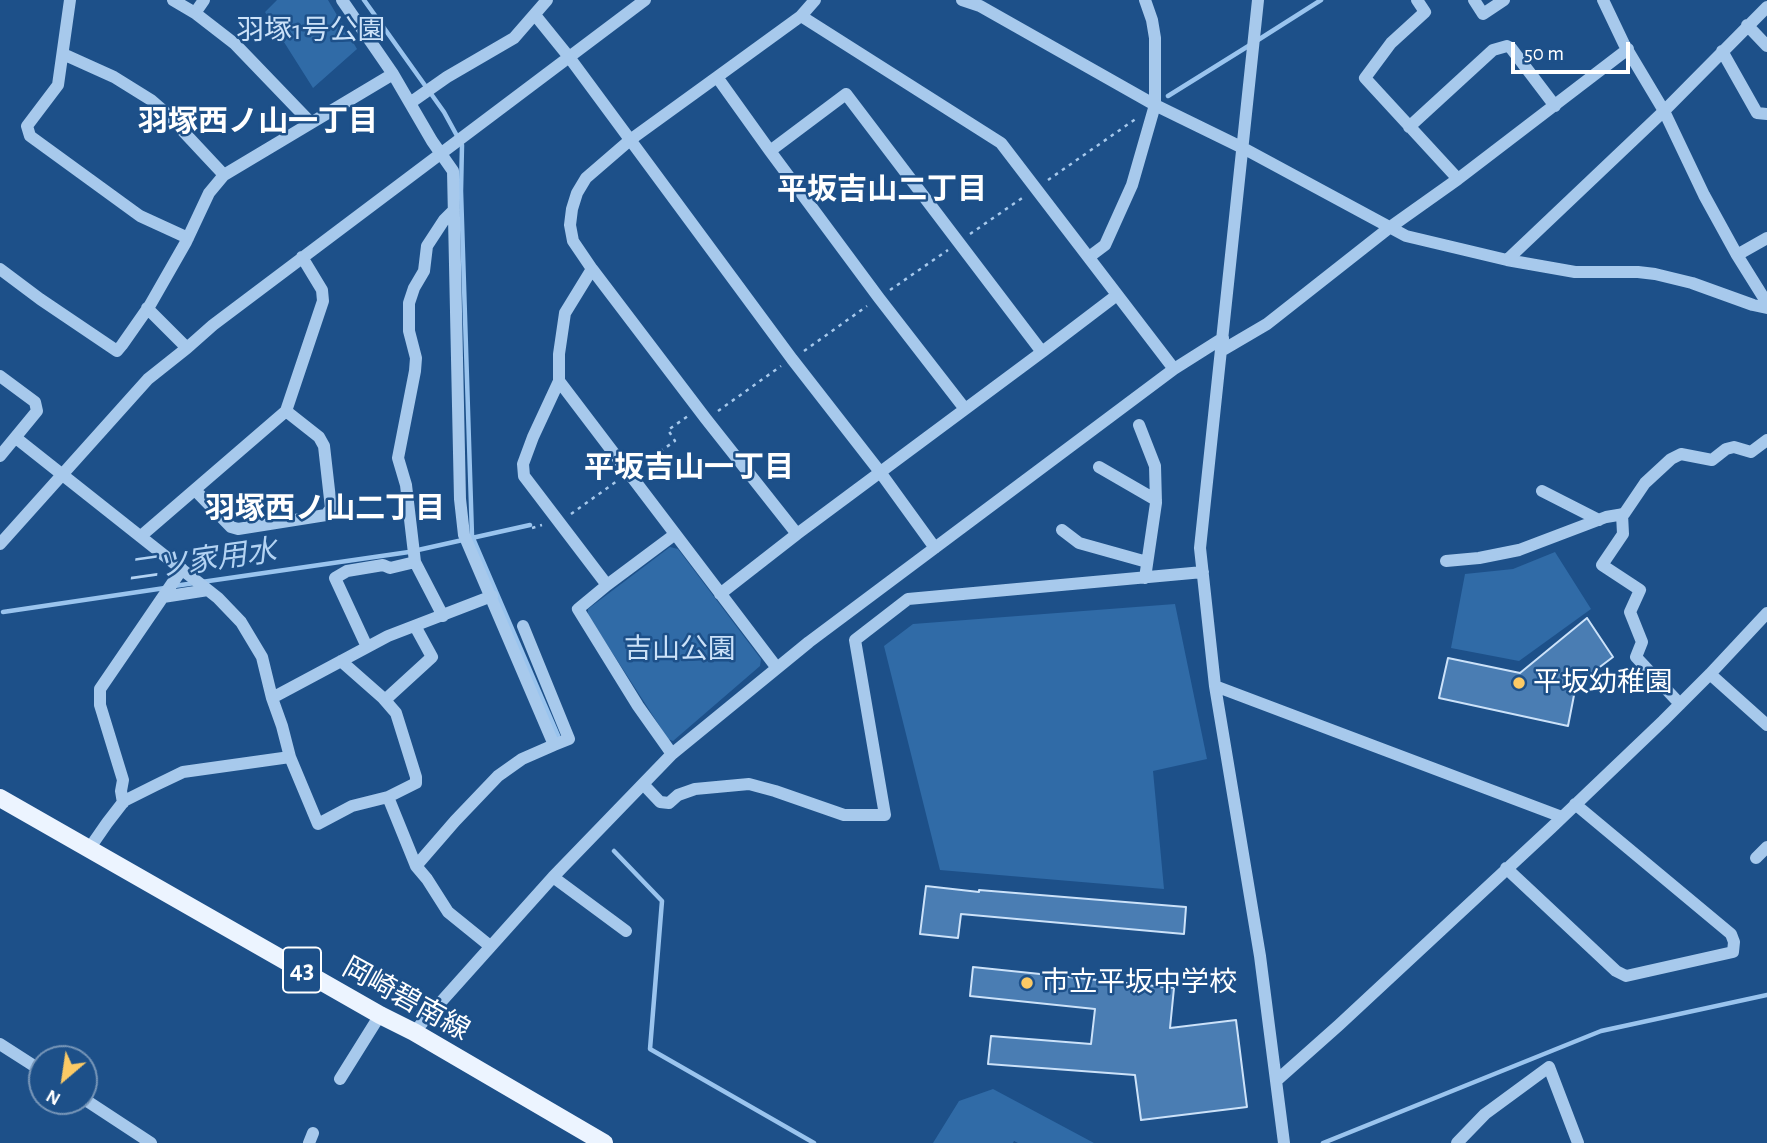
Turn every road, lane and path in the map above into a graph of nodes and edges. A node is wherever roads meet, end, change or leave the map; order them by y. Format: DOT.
graph roads {
  1 [pos="70,0"];
  2 [pos="173,0"];
  3 [pos="204,0"];
  4 [pos="342,0"];
  5 [pos="547,0"];
  6 [pos="645,0"];
  7 [pos="815,0"];
  8 [pos="962,0"];
  9 [pos="1145,0"];
  10 [pos="1258,0"];
  11 [pos="1417,0"];
  12 [pos="1474,0"];
  13 [pos="1504,0"];
  14 [pos="1603,0"];
  15 [pos="978,3"];
  16 [pos="1767,7"];
  17 [pos="195,13"];
  18 [pos="535,15"];
  19 [pos="801,16"];
  20 [pos="1748,25"];
  21 [pos="1767,46"];
  22 [pos="1628,50"];
  23 [pos="1722,51"];
  24 [pos="63,54"];
  25 [pos="569,57"];
  26 [pos="393,74"];
  27 [pos="717,77"];
  28 [pos="410,103"];
  29 [pos="1155,105"];
  30 [pos="1555,106"];
  31 [pos="1664,111"];
  32 [pos="1767,114"];
  33 [pos="311,123"];
  34 [pos="1409,127"];
  35 [pos="631,140"];
  36 [pos="1243,148"];
  37 [pos="770,152"];
  38 [pos="442,153"];
  39 [pos="224,175"];
  40 [pos="1458,179"];
  41 [pos="1035,189"];
  42 [pos="454,210"];
  43 [pos="1389,228"];
  44 [pos="188,238"];
  45 [pos="1767,238"];
  46 [pos="959,242"];
  47 [pos="1737,254"];
  48 [pos="302,257"];
  49 [pos="1089,257"];
  50 [pos="1507,260"];
  51 [pos="0,269"];
  52 [pos="592,269"];
  53 [pos="1117,295"];
  54 [pos="879,298"];
  55 [pos="1767,306"];
  56 [pos="147,308"];
  57 [pos="1222,344"];
  58 [pos="187,348"];
  59 [pos="1042,352"];
  60 [pos="792,359"];
  61 [pos="1174,369"];
  62 [pos="0,376"];
  63 [pos="559,381"];
  64 [pos="965,409"];
  65 [pos="286,411"];
  66 [pos="706,419"];
  67 [pos="1139,425"];
  68 [pos="16,438"];
  69 [pos="1767,440"];
  70 [pos="0,456"];
  71 [pos="1099,467"];
  72 [pos="880,472"];
  73 [pos="62,475"];
  74 [pos="195,490"];
  75 [pos="1542,491"];
  76 [pos="1156,500"];
  77 [pos="1622,514"];
  78 [pos="1599,520"];
  79 [pos="1062,530"];
  80 [pos="797,534"];
  81 [pos="674,535"];
  82 [pos="141,536"];
  83 [pos="2,539"];
  84 [pos="935,548"];
  85 [pos="1446,561"];
  86 [pos="415,562"];
  87 [pos="1147,562"];
  88 [pos="182,569"];
  89 [pos="1203,572"];
  90 [pos="1145,578"];
  91 [pos="607,585"];
  92 [pos="208,590"];
  93 [pos="720,594"];
  94 [pos="492,596"];
  95 [pos="163,597"];
  96 [pos="1767,613"];
  97 [pos="443,616"];
  98 [pos="415,626"];
  99 [pos="523,626"];
  100 [pos="519,642"];
  101 [pos="367,648"];
  102 [pos="341,661"];
  103 [pos="777,668"];
  104 [pos="1710,674"];
  105 [pos="1215,686"];
  106 [pos="272,698"];
  107 [pos="385,700"];
  108 [pos="1680,704"];
  109 [pos="1767,725"];
  110 [pos="672,754"];
  111 [pos="290,757"];
  112 [pos="643,784"];
  113 [pos="388,797"];
  114 [pos="0,798"];
  115 [pos="123,803"];
  116 [pos="1576,804"];
  117 [pos="1562,817"];
  118 [pos="1767,847"];
  119 [pos="89,849"];
  120 [pos="1756,858"];
  121 [pos="416,866"];
  122 [pos="1506,868"];
  123 [pos="553,877"];
  124 [pos="626,931"];
  125 [pos="490,946"];
  126 [pos="380,1015"];
  127 [pos="414,1032"];
  128 [pos="0,1044"];
  129 [pos="28,1062"];
  130 [pos="340,1079"];
  131 [pos="1276,1081"];
  132 [pos="98,1108"];
  133 [pos="151,1143"];
  134 [pos="604,1143"];
  135 [pos="1284,1143"];
  136 [pos="1457,1143"];
  137 [pos="1578,1143"];
  1 -- 24 [label="street"];
  2 -- 17 [label="street"];
  3 -- 17 [label="street"];
  4 -- 26 [label="street"];
  5 -- 18 [label="street"];
  6 -- 25 [label="street"];
  7 -- 19 [label="street"];
  8 -- 15 [label="street"];
  9 -- 29 [label="street"];
  10 -- 36 [label="street"];
  11 -- 34 [label="street"];
  12 -- 13 [label="street"];
  14 -- 22 [label="street"];
  15 -- 29 [label="street"];
  16 -- 20 [label="street"];
  17 -- 33 [label="street"];
  18 -- 25 [label="street"];
  18 -- 28 [label="street"];
  19 -- 27 [label="street"];
  19 -- 41 [label="street"];
  20 -- 21 [label="street"];
  20 -- 23 [label="street"];
  22 -- 30 [label="street"];
  22 -- 31 [label="street"];
  23 -- 31 [label="street"];
  23 -- 32 [label="street"];
  24 -- 39 [label="street"];
  24 -- 44 [label="street"];
  25 -- 35 [label="street"];
  25 -- 38 [label="street"];
  26 -- 28 [label="street"];
  26 -- 33 [label="street"];
  27 -- 35 [label="street"];
  27 -- 37 [label="street"];
  28 -- 38 [label="street"];
  29 -- 36 [label="street"];
  29 -- 41 [label="path"];
  29 -- 49 [label="street"];
  30 -- 34 [label="street"];
  30 -- 40 [label="street"];
  31 -- 47 [label="street"];
  31 -- 50 [label="street"];
  33 -- 39 [label="street"];
  34 -- 40 [label="street"];
  35 -- 52 [label="street"];
  35 -- 60 [label="street"];
  36 -- 43 [label="street"];
  36 -- 57 [label="street"];
  37 -- 46 [label="street"];
  37 -- 54 [label="street"];
  38 -- 42 [label="street"];
  38 -- 48 [label="street"];
  39 -- 44 [label="street"];
  40 -- 43 [label="street"];
  41 -- 46 [label="path"];
  41 -- 49 [label="street"];
  42 -- 86 [label="street"];
  42 -- 94 [label="street"];
  43 -- 50 [label="street"];
  43 -- 57 [label="street"];
  44 -- 56 [label="street"];
  45 -- 47 [label="street"];
  46 -- 54 [label="path"];
  46 -- 59 [label="street"];
  47 -- 55 [label="street"];
  48 -- 58 [label="street"];
  48 -- 65 [label="street"];
  49 -- 53 [label="street"];
  50 -- 55 [label="street"];
  51 -- 56 [label="street"];
  52 -- 63 [label="street"];
  52 -- 66 [label="street"];
  53 -- 59 [label="street"];
  53 -- 61 [label="street"];
  54 -- 60 [label="path"];
  54 -- 64 [label="street"];
  56 -- 58 [label="street"];
  57 -- 61 [label="street"];
  57 -- 89 [label="street"];
  58 -- 73 [label="street"];
  59 -- 64 [label="street"];
  60 -- 66 [label="path"];
  60 -- 72 [label="street"];
  61 -- 84 [label="street"];
  62 -- 68 [label="street"];
  63 -- 81 [label="street"];
  63 -- 91 [label="street"];
  64 -- 72 [label="street"];
  65 -- 74 [label="street"];
  65 -- 74 [label="street"];
  66 -- 80 [label="street"];
  67 -- 76 [label="street"];
  68 -- 70 [label="street"];
  68 -- 73 [label="street"];
  69 -- 77 [label="street"];
  71 -- 76 [label="street"];
  72 -- 80 [label="street"];
  72 -- 84 [label="street"];
  73 -- 82 [label="street"];
  73 -- 83 [label="street"];
  74 -- 82 [label="street"];
  75 -- 78 [label="street"];
  76 -- 87 [label="street"];
  77 -- 78 [label="street"];
  77 -- 108 [label="street"];
  78 -- 85 [label="street"];
  79 -- 87 [label="street"];
  80 -- 93 [label="street"];
  81 -- 91 [label="street"];
  81 -- 93 [label="street"];
  82 -- 88 [label="street"];
  84 -- 103 [label="street"];
  86 -- 97 [label="street"];
  86 -- 101 [label="street"];
  87 -- 90 [label="street"];
  88 -- 92 [label="street"];
  88 -- 95 [label="street"];
  89 -- 90 [label="street"];
  89 -- 105 [label="street"];
  90 -- 112 [label="street"];
  91 -- 110 [label="street"];
  92 -- 95 [label="street"];
  92 -- 106 [label="street"];
  93 -- 103 [label="street"];
  94 -- 97 [label="street"];
  94 -- 100 [label="street"];
  95 -- 115 [label="street"];
  96 -- 104 [label="street"];
  97 -- 98 [label="street"];
  98 -- 101 [label="street"];
  98 -- 107 [label="street"];
  99 -- 100 [label="street"];
  100 -- 121 [label="street"];
  101 -- 102 [label="street"];
  102 -- 106 [label="street"];
  102 -- 107 [label="street"];
  103 -- 110 [label="street"];
  104 -- 108 [label="street"];
  104 -- 109 [label="street"];
  105 -- 117 [label="street"];
  105 -- 131 [label="street"];
  106 -- 111 [label="street"];
  107 -- 113 [label="street"];
  108 -- 116 [label="street"];
  110 -- 112 [label="street"];
  111 -- 113 [label="street"];
  111 -- 115 [label="street"];
  112 -- 123 [label="street"];
  113 -- 121 [label="street"];
  114 -- 119 [label="main road, 岡崎碧南線 / 43"];
  115 -- 119 [label="street"];
  116 -- 117 [label="street"];
  116 -- 122 [label="street"];
  117 -- 122 [label="street"];
  118 -- 120 [label="street"];
  119 -- 126 [label="main road, 岡崎碧南線 / 43"];
  121 -- 125 [label="street"];
  122 -- 131 [label="street"];
  123 -- 124 [label="street"];
  123 -- 125 [label="street"];
  125 -- 127 [label="street"];
  126 -- 127 [label="main road, 岡崎碧南線 / 43"];
  126 -- 130 [label="street"];
  127 -- 134 [label="main road, 岡崎碧南線 / 43"];
  128 -- 129 [label="street"];
  131 -- 135 [label="street"];
  132 -- 133 [label="street"];
  136 -- 137 [label="street"];
}
